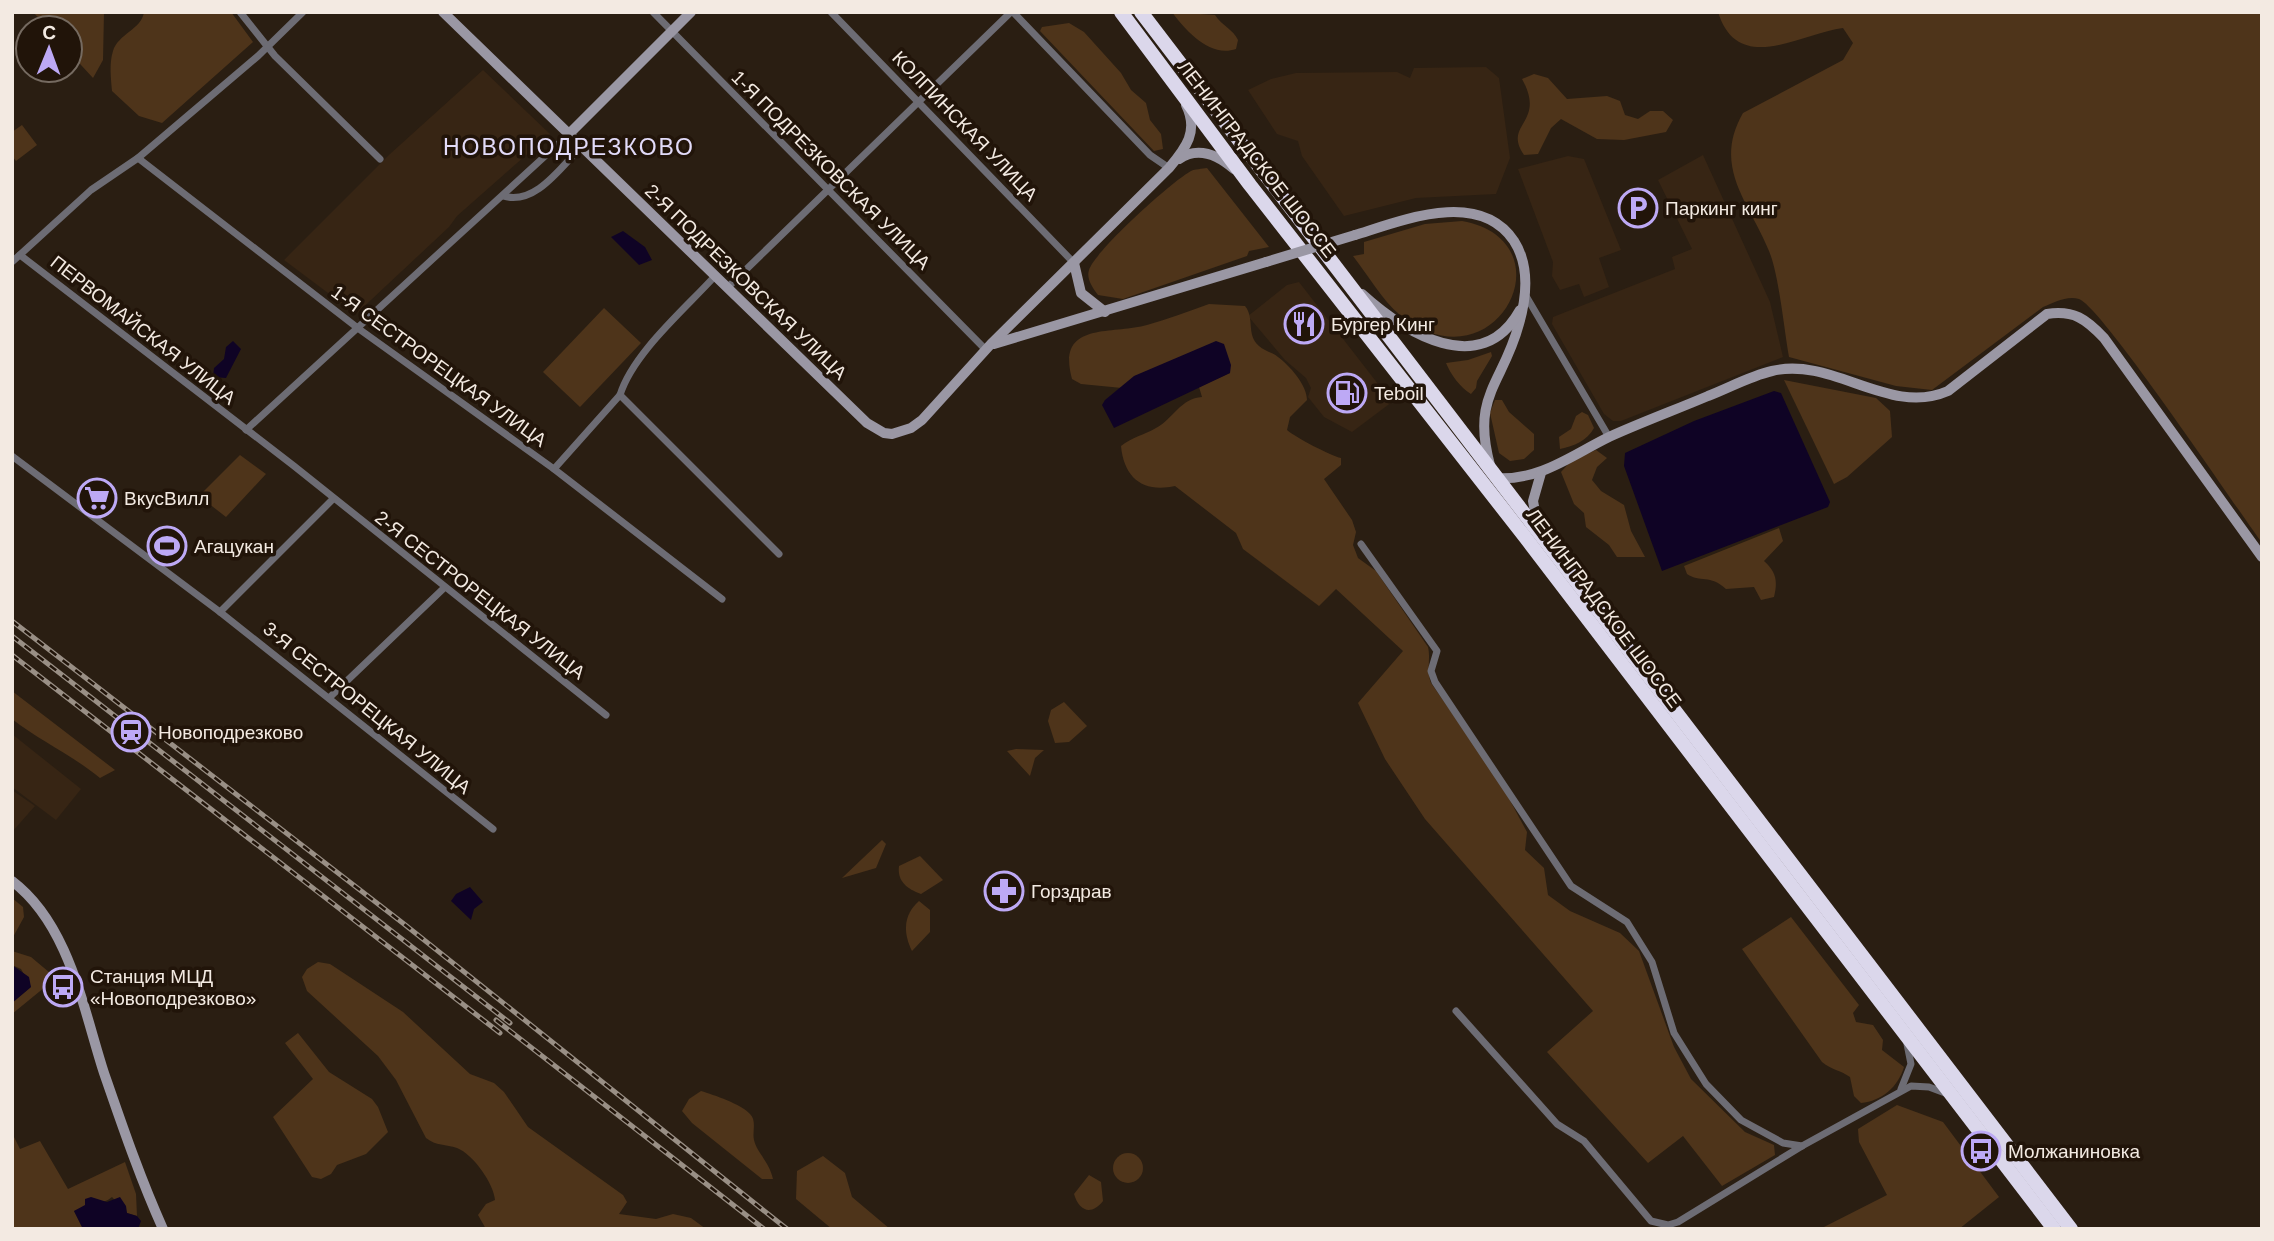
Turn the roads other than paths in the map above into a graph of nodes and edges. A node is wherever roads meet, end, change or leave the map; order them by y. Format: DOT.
graph roads {
  1 [pos="240,12"];
  2 [pos="303,12"];
  3 [pos="443,12"];
  4 [pos="653,12"];
  5 [pos="691,12"];
  6 [pos="831,12"];
  7 [pos="1012,12"];
  8 [pos="1121,12"];
  9 [pos="1141,12"];
  10 [pos="672,31"];
  11 [pos="267,45"];
  12 [pos="1179,90"];
  13 [pos="918,100"];
  14 [pos="568,135"];
  15 [pos="581,147"];
  16 [pos="138,158"];
  17 [pos="380,159"];
  18 [pos="1169,167"];
  19 [pos="1250,185"];
  20 [pos="827,190"];
  21 [pos="503,196"];
  22 [pos="20,255"];
  23 [pos="12,261"];
  24 [pos="1074,263"];
  25 [pos="1341,275"];
  26 [pos="715,276"];
  27 [pos="727,288"];
  28 [pos="1525,300"];
  29 [pos="1105,312"];
  30 [pos="359,329"];
  31 [pos="989,347"];
  32 [pos="620,395"];
  33 [pos="246,430"];
  34 [pos="1609,438"];
  35 [pos="12,456"];
  36 [pos="554,469"];
  37 [pos="1541,473"];
  38 [pos="1494,476"];
  39 [pos="333,499"];
  40 [pos="1539,533"];
  41 [pos="1361,544"];
  42 [pos="779,554"];
  43 [pos="2262,558"];
  44 [pos="444,588"];
  45 [pos="722,599"];
  46 [pos="220,612"];
  47 [pos="329,698"];
  48 [pos="606,715"];
  49 [pos="493,829"];
  50 [pos="12,881"];
  51 [pos="1456,1011"];
  52 [pos="1900,1027"];
  53 [pos="1898,1092"];
  54 [pos="1956,1101"];
  55 [pos="1802,1146"];
  56 [pos="163,1229"];
  57 [pos="2054,1229"];
  58 [pos="2071,1229"];
  1 -- 11 [label="street"];
  2 -- 11 [label="street"];
  3 -- 14 [label="street, 2-Я ПОДРЕЗКОВСКАЯ УЛИЦА"];
  4 -- 10 [label="street, 1-Я ПОДРЕЗКОВСКАЯ УЛИЦА"];
  5 -- 10 [label="street"];
  6 -- 13 [label="street, КОЛПИНСКАЯ УЛИЦА"];
  7 -- 13 [label="street"];
  7 -- 18 [label="street"];
  8 -- 12 [label="highway, ЛЕНИНГРАДСКОЕ ШОССЕ"];
  9 -- 25 [label="highway, ЛЕНИНГРАДСКОЕ ШОССЕ"];
  10 -- 14 [label="street"];
  10 -- 20 [label="street, 1-Я ПОДРЕЗКОВСКАЯ УЛИЦА"];
  11 -- 16 [label="street"];
  11 -- 17 [label="street"];
  12 -- 18 [label="street"];
  12 -- 19 [label="highway, ЛЕНИНГРАДСКОЕ ШОССЕ"];
  13 -- 20 [label="street"];
  13 -- 24 [label="street, КОЛПИНСКАЯ УЛИЦА"];
  14 -- 15 [label="street, 2-Я ПОДРЕЗКОВСКАЯ УЛИЦА"];
  14 -- 21 [label="street"];
  15 -- 21 [label="street"];
  15 -- 26 [label="street, 2-Я ПОДРЕЗКОВСКАЯ УЛИЦА"];
  16 -- 22 [label="street"];
  16 -- 30 [label="street, 1-Я СЕСТРОРЕЦКАЯ УЛИЦА"];
  18 -- 19 [label="street"];
  18 -- 24 [label="street"];
  19 -- 52 [label="highway, ЛЕНИНГРАДСКОЕ ШОССЕ"];
  20 -- 27 [label="street"];
  20 -- 31 [label="street, 1-Я ПОДРЕЗКОВСКАЯ УЛИЦА"];
  21 -- 30 [label="street"];
  22 -- 23 [label="street"];
  22 -- 33 [label="street, ПЕРВОМАЙСКАЯ УЛИЦА"];
  24 -- 29 [label="street"];
  24 -- 31 [label="street"];
  25 -- 28 [label="street"];
  25 -- 38 [label="highway, ЛЕНИНГРАДСКОЕ ШОССЕ"];
  26 -- 27 [label="street, 2-Я ПОДРЕЗКОВСКАЯ УЛИЦА"];
  26 -- 32 [label="street"];
  27 -- 31 [label="street, 2-Я ПОДРЕЗКОВСКАЯ УЛИЦА"];
  28 -- 29 [label="street, bridge"];
  28 -- 34 [label="street"];
  28 -- 38 [label="street"];
  29 -- 31 [label="street"];
  30 -- 33 [label="street"];
  30 -- 36 [label="street, 1-Я СЕСТРОРЕЦКАЯ УЛИЦА"];
  32 -- 36 [label="street"];
  32 -- 42 [label="street"];
  33 -- 39 [label="street, ПЕРВОМАЙСКАЯ УЛИЦА"];
  34 -- 37 [label="street"];
  34 -- 43 [label="street"];
  35 -- 46 [label="street, 3-Я СЕСТРОРЕЦКАЯ УЛИЦА"];
  36 -- 45 [label="street, 1-Я СЕСТРОРЕЦКАЯ УЛИЦА"];
  37 -- 38 [label="street"];
  37 -- 40 [label="street"];
  38 -- 40 [label="highway, ЛЕНИНГРАДСКОЕ ШОССЕ"];
  39 -- 44 [label="street, 2-Я СЕСТРОРЕЦКАЯ УЛИЦА"];
  39 -- 46 [label="street"];
  40 -- 58 [label="highway, ЛЕНИНГРАДСКОЕ ШОССЕ"];
  41 -- 55 [label="street"];
  44 -- 47 [label="street"];
  44 -- 48 [label="street, 2-Я СЕСТРОРЕЦКАЯ УЛИЦА"];
  46 -- 47 [label="street, 3-Я СЕСТРОРЕЦКАЯ УЛИЦА"];
  47 -- 49 [label="street, 3-Я СЕСТРОРЕЦКАЯ УЛИЦА"];
  50 -- 56 [label="street"];
  51 -- 55 [label="street"];
  52 -- 53 [label="street"];
  52 -- 54 [label="highway, ЛЕНИНГРАДСКОЕ ШОССЕ"];
  53 -- 54 [label="street"];
  53 -- 55 [label="street"];
  54 -- 57 [label="highway, ЛЕНИНГРАДСКОЕ ШОССЕ"];
}
